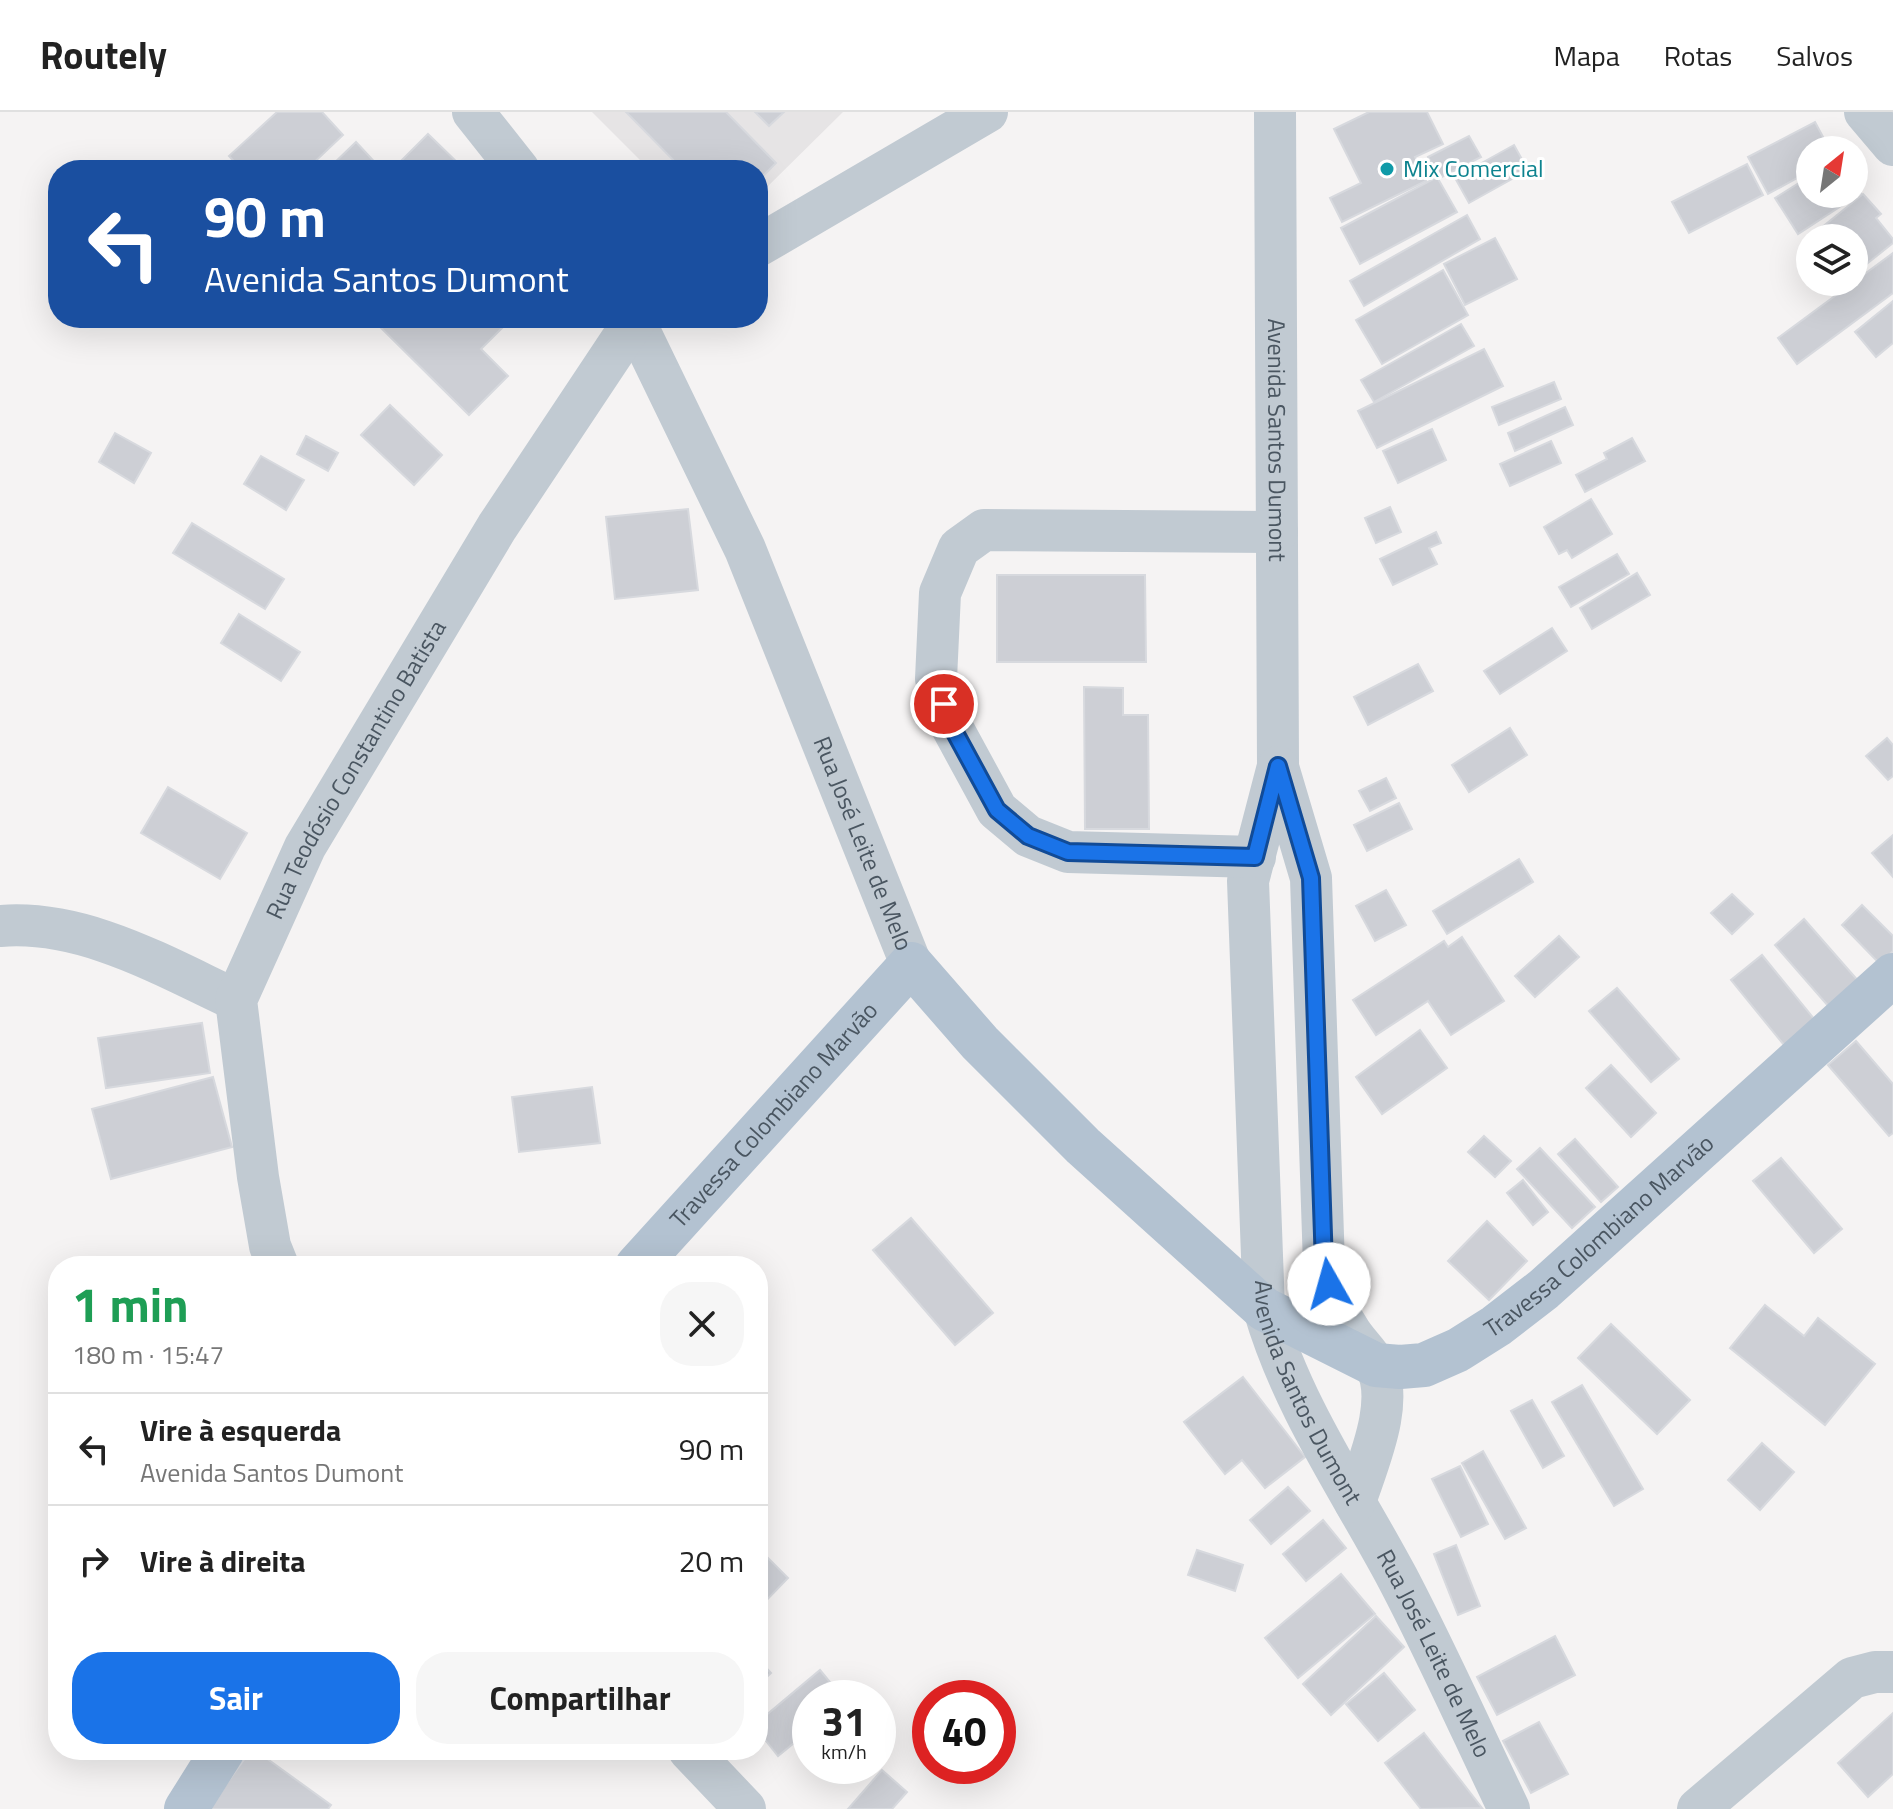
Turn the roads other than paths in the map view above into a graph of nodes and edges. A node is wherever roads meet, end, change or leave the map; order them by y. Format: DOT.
graph roads {
  1 [pos="473,112"];
  2 [pos="987,112"];
  3 [pos="1275,112"];
  4 [pos="1865,112"];
  5 [pos="1893,145"];
  6 [pos="511,160"];
  7 [pos="768,240"];
  8 [pos="627,328"];
  9 [pos="639,328"];
  10 [pos="1277,532"];
  11 [pos="1278,766"];
  12 [pos="1255,857"];
  13 [pos="0,926"];
  14 [pos="911,964"];
  15 [pos="1893,975"];
  16 [pos="236,1000"];
  17 [pos="274,1256"];
  18 [pos="646,1256"];
  19 [pos="1264,1309"];
  20 [pos="1376,1365"];
  21 [pos="1355,1502"];
  22 [pos="1893,1672"];
  23 [pos="217,1760"];
  24 [pos="698,1760"];
  25 [pos="186,1809"];
  26 [pos="745,1809"];
  27 [pos="1509,1809"];
  28 [pos="1698,1809"];
  1 -- 6 [label="street"];
  2 -- 7 [label="street"];
  3 -- 10 [label="street, Avenida Santos Dumont"];
  4 -- 5 [label="street"];
  8 -- 16 [label="street, Rua Teodósio Constantino Batista"];
  9 -- 14 [label="street, Rua José Leite de Melo"];
  10 -- 11 [label="street, Avenida Santos Dumont"];
  10 -- 12 [label="street"];
  11 -- 12 [label="street, Avenida Santos Dumont"];
  11 -- 20 [label="street, Avenida Santos Dumont"];
  12 -- 19 [label="street, Avenida Santos Dumont"];
  13 -- 16 [label="street"];
  14 -- 18 [label="main road, Travessa Colombiano Marvão"];
  14 -- 19 [label="main road, Rua José Leite de Melo"];
  15 -- 20 [label="main road, Travessa Colombiano Marvão"];
  16 -- 17 [label="street"];
  19 -- 20 [label="main road, Travessa Colombiano Marvão"];
  19 -- 21 [label="street, Avenida Santos Dumont"];
  20 -- 21 [label="street, Avenida Santos Dumont"];
  21 -- 27 [label="street, Rua José Leite de Melo"];
  22 -- 28 [label="street"];
  23 -- 25 [label="main road"];
  24 -- 26 [label="street"];
}
